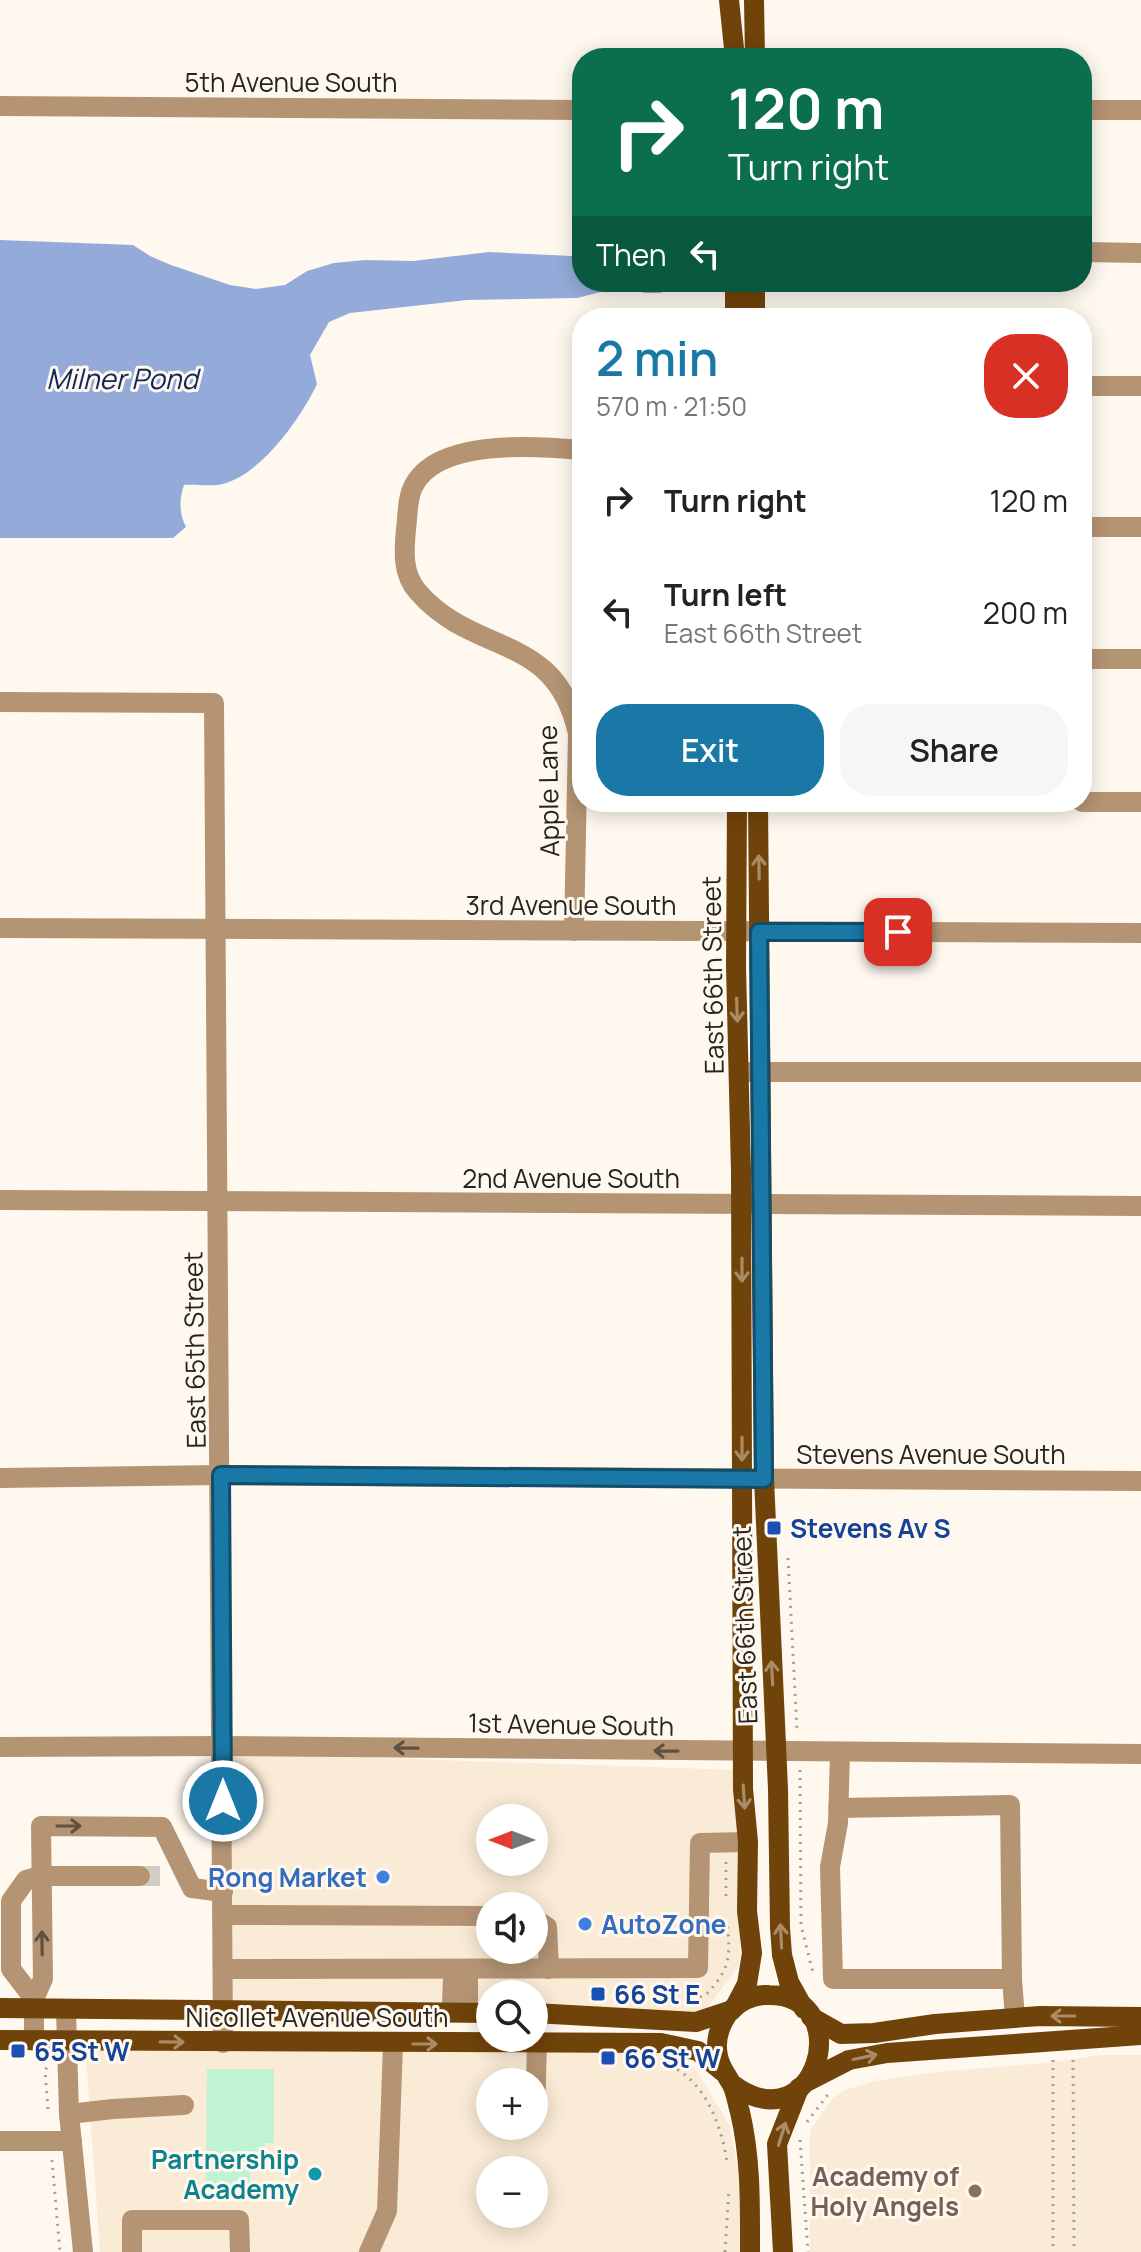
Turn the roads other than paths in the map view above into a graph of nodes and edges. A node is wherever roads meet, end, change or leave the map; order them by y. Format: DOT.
graph roads {
  1 [pos="729,0"];
  2 [pos="754,0"];
  3 [pos="734,48"];
  4 [pos="755,48"];
  5 [pos="0,106"];
  6 [pos="572,110"];
  7 [pos="1092,110"];
  8 [pos="1141,110"];
  9 [pos="1092,252"];
  10 [pos="1141,253"];
  11 [pos="1092,386"];
  12 [pos="1141,386"];
  13 [pos="572,450"];
  14 [pos="1092,527"];
  15 [pos="1141,527"];
  16 [pos="1092,659"];
  17 [pos="1141,659"];
  18 [pos="0,702"];
  19 [pos="572,709"];
  20 [pos="1092,802"];
  21 [pos="1141,802"];
  22 [pos="576,812"];
  23 [pos="737,812"];
  24 [pos="758,812"];
  25 [pos="0,928"];
  26 [pos="214,929"];
  27 [pos="574,931"];
  28 [pos="737,932"];
  29 [pos="759,932"];
  30 [pos="1141,933"];
  31 [pos="739,1072"];
  32 [pos="1141,1072"];
  33 [pos="761,1073"];
  34 [pos="0,1200"];
  35 [pos="218,1202"];
  36 [pos="740,1205"];
  37 [pos="762,1205"];
  38 [pos="1141,1206"];
  39 [pos="221,1475"];
  40 [pos="0,1478"];
  41 [pos="764,1479"];
  42 [pos="742,1480"];
  43 [pos="1141,1481"];
  44 [pos="223,1746"];
  45 [pos="0,1747"];
  46 [pos="744,1751"];
  47 [pos="776,1751"];
  48 [pos="840,1753"];
  49 [pos="1141,1754"];
  50 [pos="838,1808"];
  51 [pos="748,1842"];
  52 [pos="41,1876"];
  53 [pos="140,1876"];
  54 [pos="162,1876"];
  55 [pos="185,1877"];
  56 [pos="223,1892"];
  57 [pos="223,1915"];
  58 [pos="476,1916"];
  59 [pos="548,1948"];
  60 [pos="223,1969"];
  61 [pos="459,1969"];
  62 [pos="549,1969"];
  63 [pos="1012,1979"];
  64 [pos="34,2004"];
  65 [pos="0,2008"];
  66 [pos="733,2008"];
  67 [pos="66,2009"];
  68 [pos="223,2010"];
  69 [pos="460,2012"];
  70 [pos="476,2013"];
  71 [pos="808,2013"];
  72 [pos="548,2014"];
  73 [pos="1141,2017"];
  74 [pos="1015,2018"];
  75 [pos="1141,2035"];
  76 [pos="0,2040"];
  77 [pos="34,2041"];
  78 [pos="66,2041"];
  79 [pos="223,2043"];
  80 [pos="393,2044"];
  81 [pos="458,2044"];
  82 [pos="476,2044"];
  83 [pos="548,2044"];
  84 [pos="727,2077"];
  85 [pos="803,2085"];
  86 [pos="184,2105"];
  87 [pos="69,2114"];
  88 [pos="0,2141"];
  89 [pos="72,2141"];
  90 [pos="83,2252"];
  91 [pos="132,2252"];
  92 [pos="240,2252"];
  93 [pos="369,2252"];
  94 [pos="750,2252"];
  95 [pos="783,2252"];
  1 -- 3 [label="main road"];
  2 -- 4 [label="main road"];
  5 -- 6 [label="street, 5th Avenue South"];
  7 -- 8 [label="street"];
  9 -- 10 [label="street"];
  11 -- 12 [label="street"];
  13 -- 19 [label="street, Apple Lane"];
  14 -- 15 [label="street"];
  16 -- 17 [label="street"];
  18 -- 26 [label="street, East 65th Street"];
  20 -- 21 [label="street"];
  22 -- 27 [label="street, Apple Lane"];
  23 -- 28 [label="main road, East 66th Street"];
  29 -- 24 [label="main road, East 66th Street, one-way"];
  25 -- 26 [label="street, 3rd Avenue South"];
  26 -- 27 [label="street, 3rd Avenue South"];
  26 -- 35 [label="street, East 65th Street"];
  27 -- 28 [label="street, 3rd Avenue South"];
  28 -- 29 [label="street, 3rd Avenue South"];
  28 -- 31 [label="main road, East 66th Street, one-way"];
  29 -- 30 [label="street, 3rd Avenue South"];
  29 -- 33 [label="main road, East 66th Street"];
  31 -- 33 [label="street"];
  31 -- 36 [label="main road, East 66th Street"];
  32 -- 33 [label="street"];
  33 -- 37 [label="main road, East 66th Street"];
  34 -- 35 [label="street, 2nd Avenue South"];
  35 -- 36 [label="street, 2nd Avenue South"];
  35 -- 39 [label="street, East 65th Street"];
  36 -- 37 [label="street, 2nd Avenue South"];
  36 -- 42 [label="main road, East 66th Street, one-way"];
  37 -- 38 [label="street, 2nd Avenue South"];
  37 -- 41 [label="main road, East 66th Street"];
  39 -- 40 [label="street, Stevens Avenue South"];
  39 -- 42 [label="street, Stevens Avenue South"];
  39 -- 44 [label="street, East 65th Street"];
  41 -- 42 [label="street, Stevens Avenue South"];
  41 -- 43 [label="street, Stevens Avenue South"];
  47 -- 41 [label="main road, East 66th Street, one-way"];
  42 -- 46 [label="main road, East 66th Street"];
  44 -- 45 [label="street, 1st Avenue South"];
  46 -- 44 [label="street, 1st Avenue South, one-way"];
  44 -- 56 [label="street, East 65th Street"];
  46 -- 47 [label="street, 1st Avenue South"];
  46 -- 51 [label="main road, East 66th Street, one-way"];
  47 -- 48 [label="street, 1st Avenue South"];
  71 -- 47 [label="main road, East 66th Street, one-way"];
  48 -- 49 [label="street, 1st Avenue South"];
  48 -- 50 [label="street"];
  50 -- 63 [label="street"];
  50 -- 63 [label="street"];
  51 -- 62 [label="street"];
  51 -- 66 [label="main road, East 66th Street"];
  52 -- 53 [label="street"];
  52 -- 55 [label="street, one-way"];
  64 -- 52 [label="street, one-way"];
  52 -- 64 [label="street"];
  54 -- 55 [label="street"];
  55 -- 56 [label="street"];
  56 -- 57 [label="street, East 65th Street"];
  57 -- 58 [label="street"];
  57 -- 60 [label="street, East 65th Street"];
  59 -- 62 [label="street"];
  60 -- 61 [label="street"];
  60 -- 68 [label="street, East 65th Street"];
  61 -- 62 [label="street"];
  61 -- 69 [label="street"];
  63 -- 74 [label="street"];
  64 -- 65 [label="main road, Nicollet Avenue South"];
  64 -- 67 [label="main road, Nicollet Avenue South"];
  64 -- 77 [label="street"];
  66 -- 71 [label="main road"];
  66 -- 72 [label="main road"];
  66 -- 84 [label="main road"];
  67 -- 68 [label="main road, Nicollet Avenue South"];
  67 -- 78 [label="street"];
  68 -- 69 [label="main road, Nicollet Avenue South"];
  68 -- 79 [label="street, East 65th Street"];
  69 -- 70 [label="main road, Nicollet Avenue South"];
  69 -- 81 [label="main road"];
  71 -- 74 [label="main road"];
  71 -- 85 [label="main road"];
  73 -- 74 [label="main road, one-way"];
  85 -- 75 [label="main road, one-way"];
  76 -- 77 [label="main road, Nicollet Avenue South"];
  77 -- 78 [label="main road, Nicollet Avenue South"];
  78 -- 79 [label="main road, Nicollet Avenue South, one-way"];
  78 -- 87 [label="street"];
  79 -- 80 [label="main road, Nicollet Avenue South"];
  80 -- 81 [label="main road, Nicollet Avenue South, one-way"];
  80 -- 93 [label="street"];
  81 -- 82 [label="main road, Nicollet Avenue South"];
  83 -- 84 [label="main road, Nicollet Avenue South"];
  84 -- 85 [label="main road"];
  84 -- 94 [label="main road"];
  95 -- 85 [label="main road, one-way"];
  86 -- 87 [label="street"];
  87 -- 89 [label="street"];
  88 -- 89 [label="street"];
  89 -- 90 [label="street"];
  91 -- 92 [label="street"];
}
